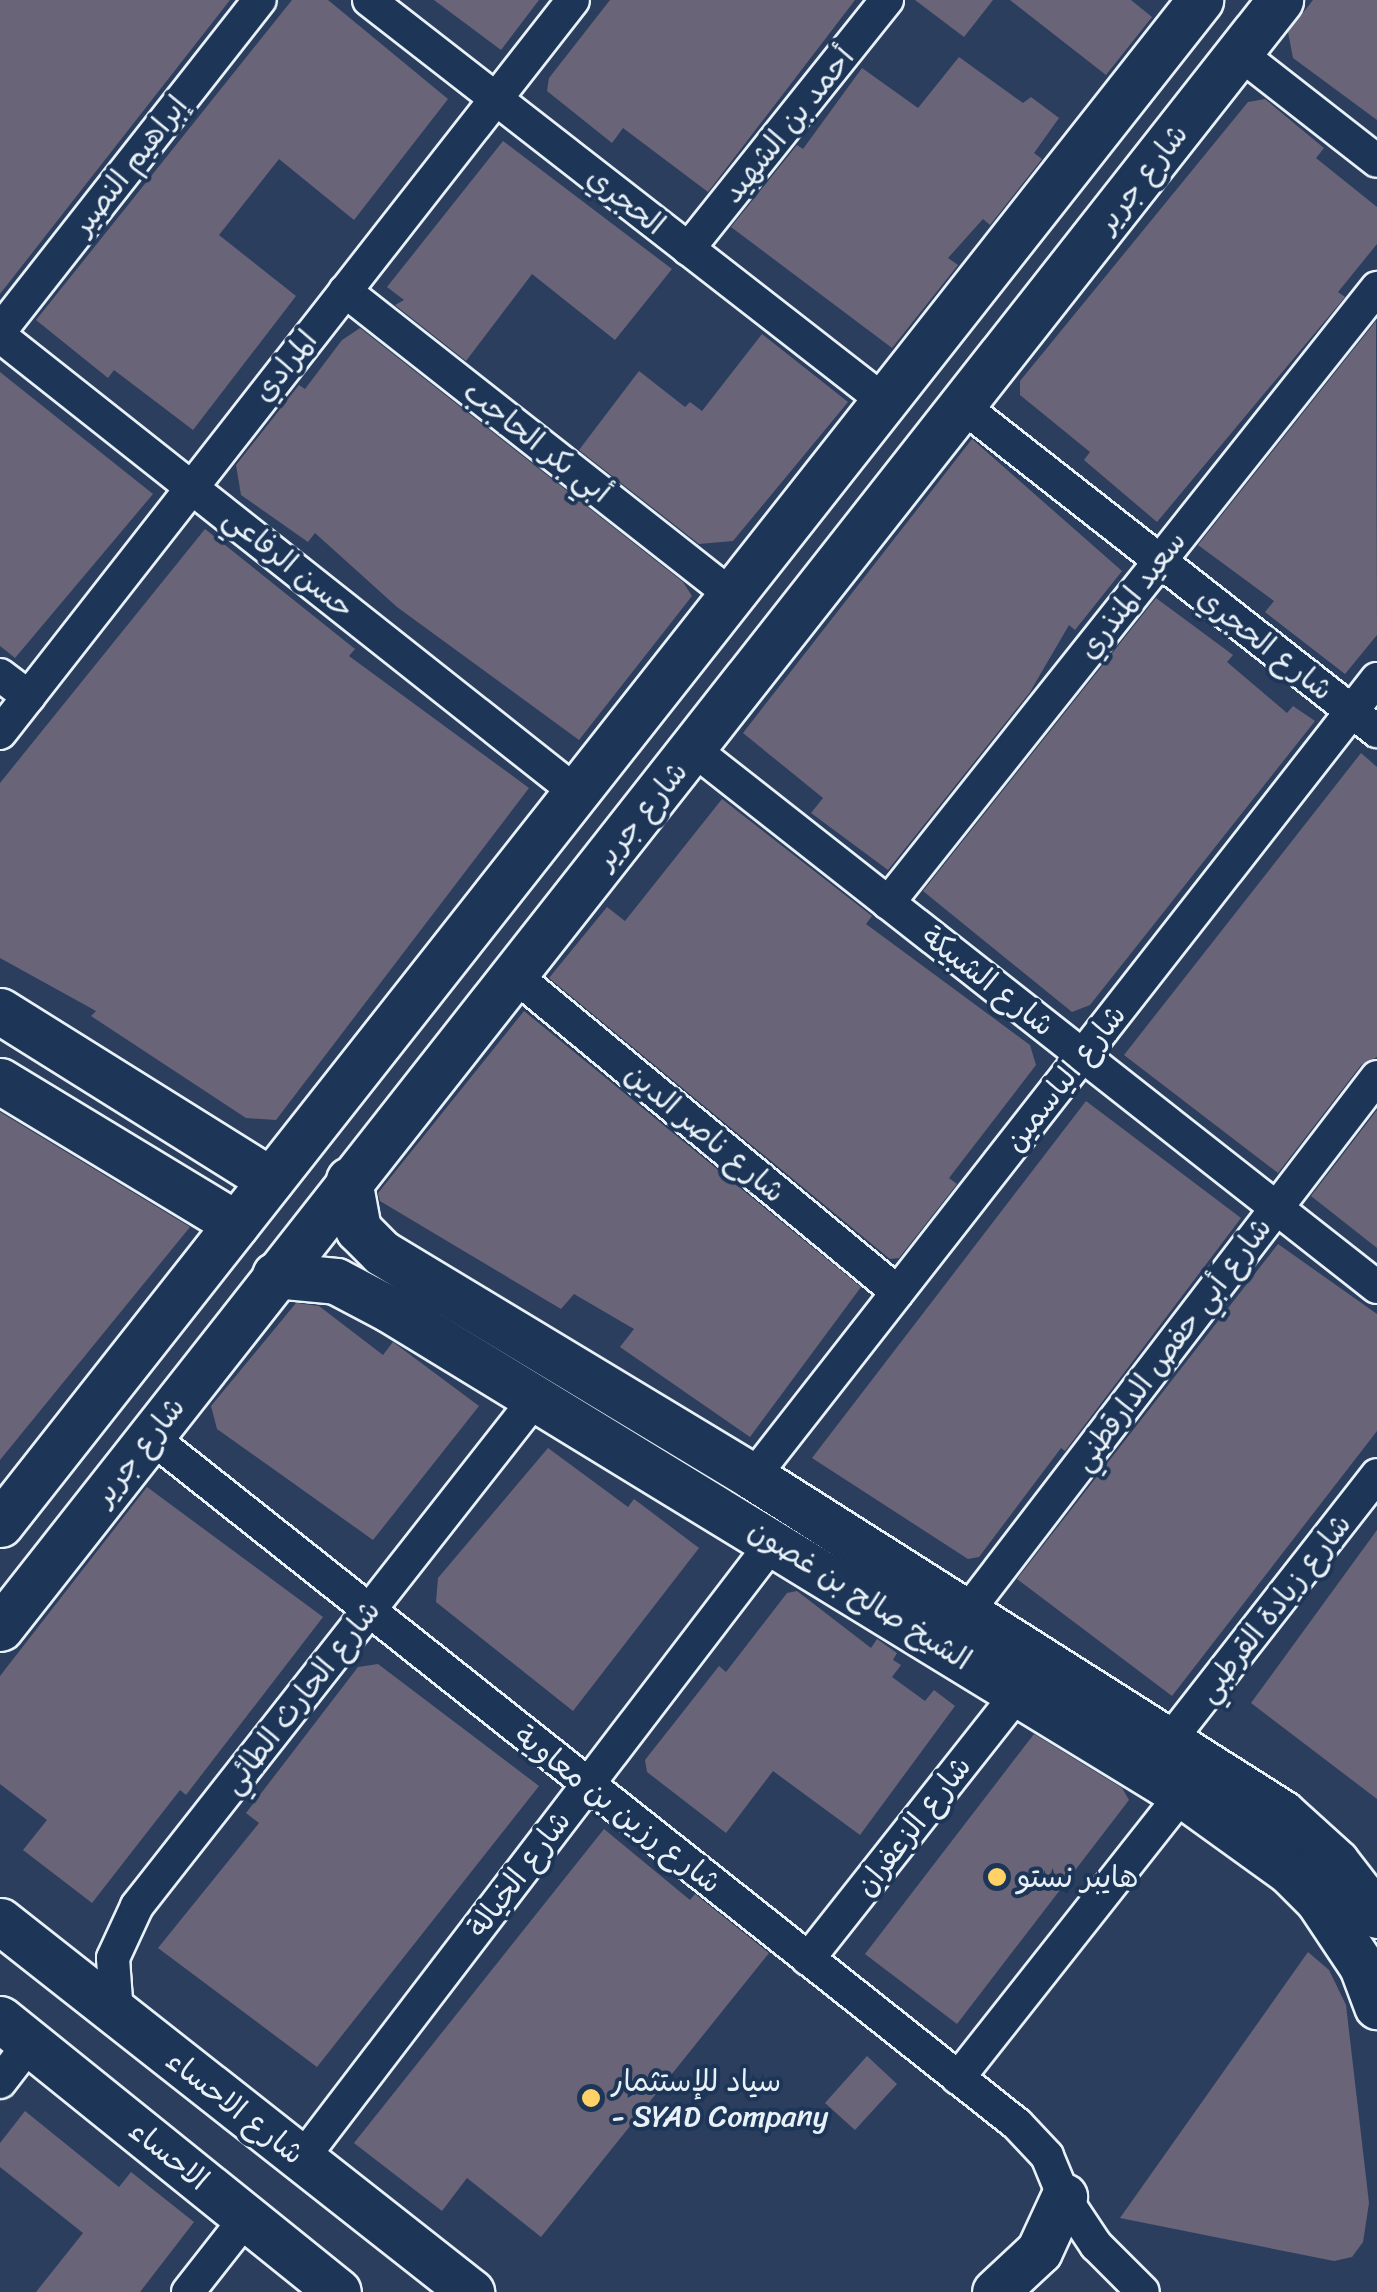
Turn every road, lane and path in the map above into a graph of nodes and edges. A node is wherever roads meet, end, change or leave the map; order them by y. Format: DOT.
graph roads {
  1 [pos="260,0"];
  2 [pos="369,0"];
  3 [pos="574,0"];
  4 [pos="887,0"];
  5 [pos="1280,0"];
  6 [pos="1190,4"];
  7 [pos="1238,53"];
  8 [pos="497,99"];
  9 [pos="1377,161"];
  10 [pos="688,250"];
  11 [pos="1377,288"];
  12 [pos="345,290"];
  13 [pos="0,334"];
  14 [pos="884,401"];
  15 [pos="964,408"];
  16 [pos="190,485"];
  17 [pos="1160,561"];
  18 [pos="730,594"];
  19 [pos="0,675"];
  20 [pos="1377,680"];
  21 [pos="28,697"];
  22 [pos="1364,721"];
  23 [pos="0,734"];
  24 [pos="692,750"];
  25 [pos="576,792"];
  26 [pos="888,903"];
  27 [pos="513,974"];
  28 [pos="0,1011"];
  29 [pos="1083,1056"];
  30 [pos="1377,1077"];
  31 [pos="0,1081"];
  32 [pos="270,1180"];
  33 [pos="348,1180"];
  34 [pos="1276,1208"];
  35 [pos="236,1224"];
  36 [pos="390,1258"];
  37 [pos="275,1275"];
  38 [pos="1377,1286"];
  39 [pos="898,1292"];
  40 [pos="366,1296"];
  41 [pos="428,1307"];
  42 [pos="536,1398"];
  43 [pos="150,1438"];
  44 [pos="1377,1476"];
  45 [pos="753,1478"];
  46 [pos="0,1524"];
  47 [pos="774,1541"];
  48 [pos="369,1611"];
  49 [pos="966,1612"];
  50 [pos="0,1628"];
  51 [pos="1018,1692"];
  52 [pos="1170,1740"];
  53 [pos="588,1785"];
  54 [pos="1182,1794"];
  55 [pos="1371,1891"];
  56 [pos="0,1921"];
  57 [pos="808,1960"];
  58 [pos="1377,2006"];
  59 [pos="117,2014"];
  60 [pos="15,2031"];
  61 [pos="958,2078"];
  62 [pos="0,2082"];
  63 [pos="301,2160"];
  64 [pos="1064,2197"];
  65 [pos="246,2218"];
  66 [pos="188,2292"];
  67 [pos="338,2292"];
  68 [pos="470,2292"];
  69 [pos="995,2292"];
  70 [pos="1143,2292"];
  1 -- 13 [label="street, إبراهيم النصير"];
  2 -- 8 [label="street, الحجري"];
  3 -- 8 [label="street, المرادي"];
  4 -- 10 [label="street, أحمد بن الشهيد"];
  5 -- 7 [label="main road, شارع جرير"];
  6 -- 14 [label="main road"];
  7 -- 9 [label="street"];
  7 -- 15 [label="main road, شارع جرير"];
  8 -- 10 [label="street, الحجري"];
  8 -- 12 [label="street, المرادي"];
  10 -- 14 [label="street, الحجري"];
  11 -- 17 [label="street, سعيد المنذري"];
  12 -- 16 [label="street, المرادي"];
  12 -- 18 [label="street, أبي بكر الحاجب"];
  13 -- 16 [label="street, حسن الرفاعي"];
  14 -- 18 [label="main road"];
  15 -- 17 [label="street, شارع الحجري"];
  15 -- 24 [label="main road, شارع جرير"];
  16 -- 21 [label="street, المرادي"];
  16 -- 25 [label="street, حسن الرفاعي"];
  17 -- 22 [label="street, شارع الحجري"];
  17 -- 26 [label="street, سعيد المنذري"];
  18 -- 25 [label="main road"];
  19 -- 21 [label="street"];
  20 -- 22 [label="street, شارع الياسمين"];
  21 -- 23 [label="street, المرادي"];
  22 -- 29 [label="street, شارع الياسمين"];
  24 -- 26 [label="street, شارع الشبيكة"];
  24 -- 27 [label="main road, شارع جرير"];
  25 -- 32 [label="main road"];
  26 -- 29 [label="street, شارع الشبيكة"];
  27 -- 33 [label="main road, شارع جرير"];
  27 -- 39 [label="street, شارع ناصر الدين"];
  28 -- 32 [label="main road"];
  29 -- 34 [label="street, شارع الشبيكة"];
  29 -- 39 [label="street, شارع الياسمين"];
  30 -- 34 [label="street, شارع أبي حفص الدارقطني"];
  31 -- 35 [label="main road"];
  32 -- 35 [label="main road"];
  33 -- 36 [label="main road, الشيخ صالح بن غصون"];
  33 -- 37 [label="main road, شارع جرير"];
  34 -- 38 [label="street, شارع الشبيكة"];
  34 -- 49 [label="street, شارع أبي حفص الدارقطني"];
  35 -- 46 [label="main road"];
  36 -- 40 [label="main road"];
  36 -- 41 [label="main road, الشيخ صالح بن غصون"];
  37 -- 40 [label="main road, الشيخ صالح بن غصون"];
  37 -- 43 [label="main road, شارع جرير"];
  39 -- 45 [label="street, شارع الياسمين"];
  40 -- 41 [label="main road, الشيخ صالح بن غصون"];
  41 -- 42 [label="main road, الشيخ صالح بن غصون"];
  41 -- 45 [label="main road, الشيخ صالح بن غصون"];
  42 -- 47 [label="main road, الشيخ صالح بن غصون"];
  42 -- 48 [label="street, شارع الحارث الطائي"];
  43 -- 48 [label="street, شارع رزين بن معاوية"];
  43 -- 50 [label="main road, شارع جرير"];
  44 -- 52 [label="street, شارع زيادة القرطبي"];
  45 -- 49 [label="main road, الشيخ صالح بن غصون"];
  47 -- 51 [label="main road, الشيخ صالح بن غصون"];
  47 -- 53 [label="street, شارع الخيالة"];
  48 -- 53 [label="street, شارع رزين بن معاوية"];
  48 -- 59 [label="street, شارع الحارث الطائي"];
  49 -- 52 [label="main road, الشيخ صالح بن غصون"];
  51 -- 54 [label="main road, الشيخ صالح بن غصون"];
  51 -- 57 [label="street, شارع الزعفران"];
  52 -- 55 [label="main road, الشيخ صالح بن غصون"];
  53 -- 57 [label="street, شارع رزين بن معاوية"];
  53 -- 63 [label="street, شارع الخيالة"];
  54 -- 58 [label="main road, الشيخ صالح بن غصون"];
  54 -- 61 [label="street"];
  56 -- 59 [label="main road, شارع الاحساء"];
  57 -- 61 [label="street, شارع رزين بن معاوية"];
  59 -- 63 [label="main road, شارع الاحساء"];
  60 -- 62 [label="street"];
  60 -- 65 [label="main road, الاحساء"];
  61 -- 64 [label="street, شارع رزين بن معاوية"];
  63 -- 68 [label="main road, شارع الاحساء"];
  64 -- 69 [label="main road"];
  64 -- 70 [label="street, شارع رزين بن معاوية"];
  65 -- 66 [label="street"];
  65 -- 67 [label="main road, الاحساء"];
}
